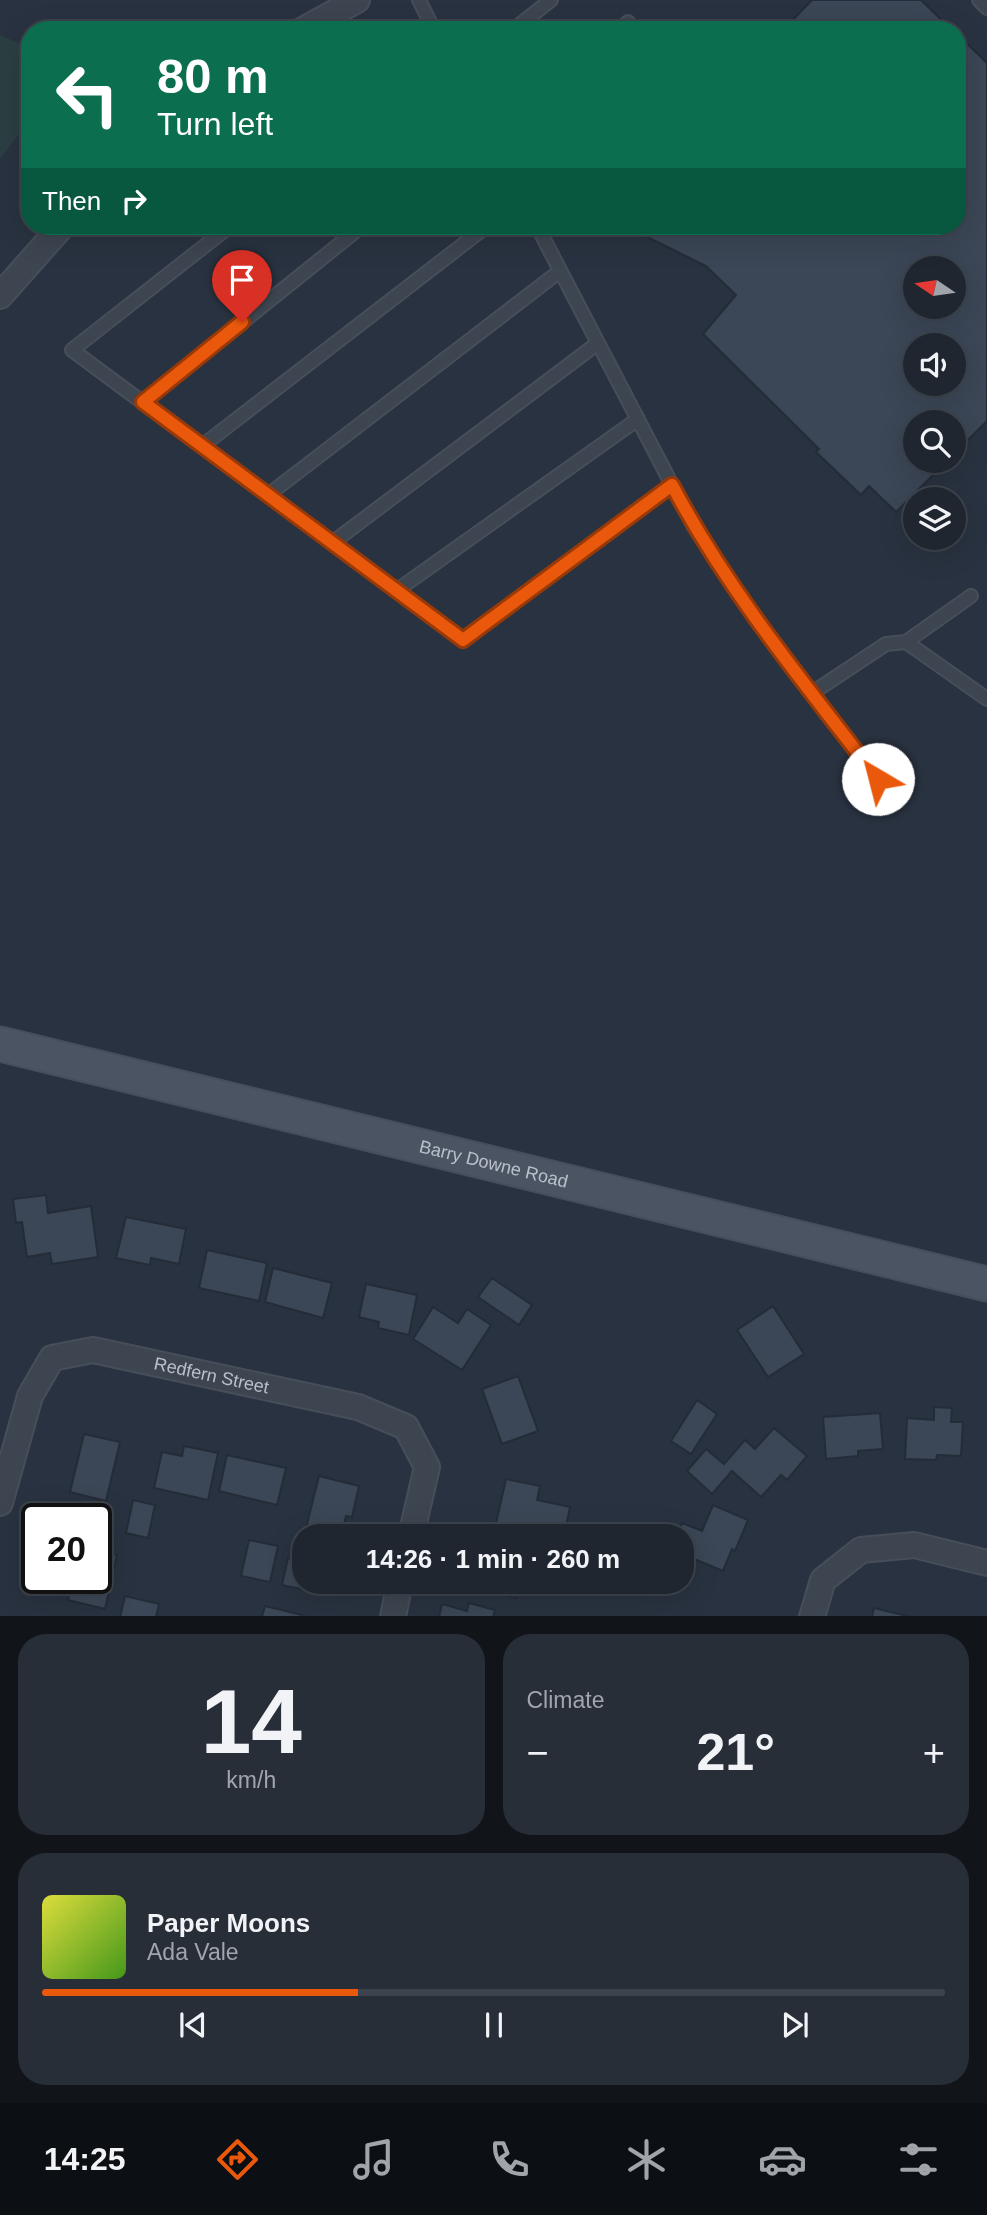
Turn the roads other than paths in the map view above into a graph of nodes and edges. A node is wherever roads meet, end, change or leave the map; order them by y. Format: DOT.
graph roads {
  1 [pos="357,0"];
  2 [pos="419,0"];
  3 [pos="551,0"];
  4 [pos="979,0"];
  5 [pos="987,8"];
  6 [pos="319,21"];
  7 [pos="430,21"];
  8 [pos="524,21"];
  9 [pos="54,235"];
  10 [pos="218,235"];
  11 [pos="351,235"];
  12 [pos="475,235"];
  13 [pos="542,235"];
  14 [pos="560,271"];
  15 [pos="0,296"];
  16 [pos="598,343"];
  17 [pos="143,402"];
  18 [pos="638,419"];
  19 [pos="202,446"];
  20 [pos="672,485"];
  21 [pos="268,495"];
  22 [pos="332,543"];
  23 [pos="396,590"];
  24 [pos="971,596"];
  25 [pos="906,642"];
  26 [pos="812,693"];
  27 [pos="984,693"];
  28 [pos="878,779"];
  29 [pos="0,1044"];
  30 [pos="987,1284"];
  31 [pos="0,1503"];
  32 [pos="414,1524"];
  33 [pos="987,1563"];
  34 [pos="398,1594"];
  35 [pos="393,1616"];
  36 [pos="812,1616"];
  1 -- 6 [label="street"];
  2 -- 7 [label="lane"];
  3 -- 8 [label="lane"];
  4 -- 5 [label="lane"];
  9 -- 15 [label="street"];
  10 -- 17 [label="lane"];
  11 -- 17 [label="lane"];
  12 -- 19 [label="lane"];
  13 -- 14 [label="lane"];
  14 -- 16 [label="lane"];
  14 -- 21 [label="lane"];
  16 -- 18 [label="lane"];
  16 -- 22 [label="lane"];
  17 -- 19 [label="lane"];
  18 -- 20 [label="lane"];
  18 -- 23 [label="lane"];
  19 -- 21 [label="lane"];
  20 -- 23 [label="lane"];
  20 -- 26 [label="lane"];
  21 -- 22 [label="lane"];
  22 -- 23 [label="lane"];
  24 -- 25 [label="lane"];
  25 -- 26 [label="lane"];
  25 -- 27 [label="lane"];
  26 -- 28 [label="lane"];
  29 -- 30 [label="main road, Barry Downe Road"];
  31 -- 32 [label="street, Redfern Street"];
  33 -- 36 [label="street"];
  34 -- 35 [label="street"];
}
